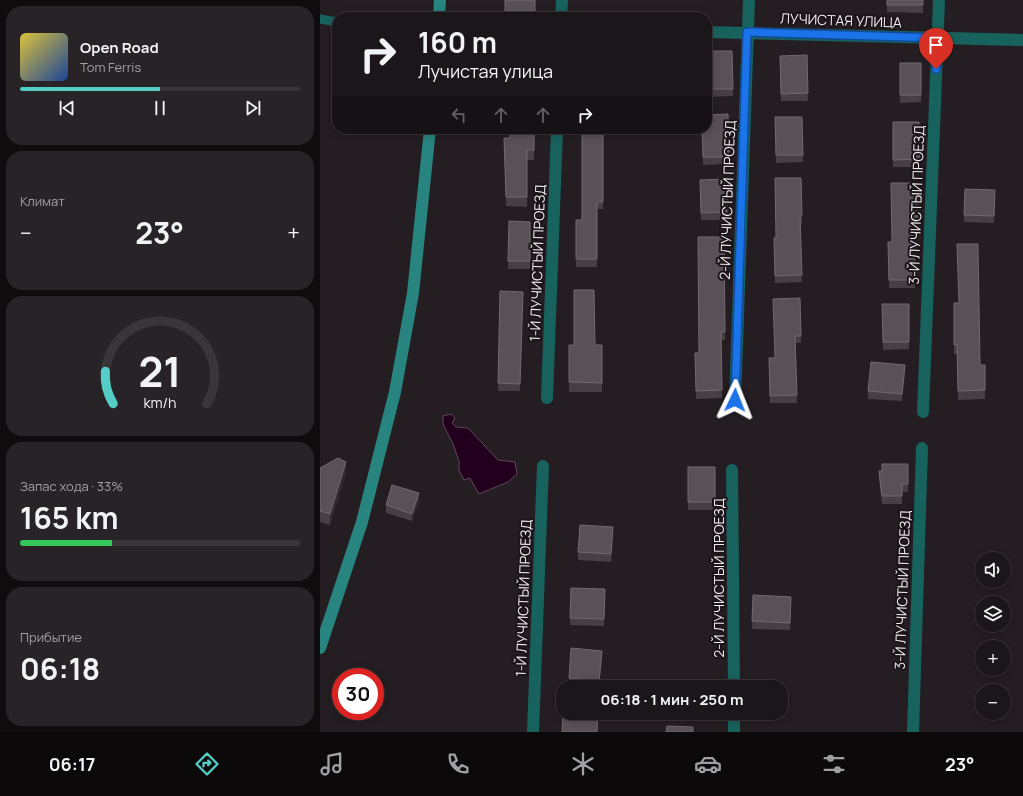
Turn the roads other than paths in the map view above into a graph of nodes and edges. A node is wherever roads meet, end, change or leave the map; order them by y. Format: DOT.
graph roads {
  1 [pos="440,0"];
  2 [pos="562,0"];
  3 [pos="749,0"];
  4 [pos="939,0"];
  5 [pos="439,12"];
  6 [pos="561,12"];
  7 [pos="320,19"];
  8 [pos="332,21"];
  9 [pos="712,32"];
  10 [pos="747,32"];
  11 [pos="938,38"];
  12 [pos="1023,40"];
  13 [pos="429,134"];
  14 [pos="557,134"];
  15 [pos="547,398"];
  16 [pos="735,400"];
  17 [pos="923,412"];
  18 [pos="922,448"];
  19 [pos="543,466"];
  20 [pos="732,470"];
  21 [pos="320,648"];
  22 [pos="734,680"];
  23 [pos="734,720"];
  24 [pos="533,732"];
  25 [pos="734,732"];
  26 [pos="913,732"];
  1 -- 5 [label="street"];
  2 -- 6 [label="street"];
  3 -- 10 [label="street, 2-Й ЛУЧИСТЫЙ ПРОЕЗД"];
  4 -- 11 [label="street, 3-Й ЛУЧИСТЫЙ ПРОЕЗД"];
  7 -- 8 [label="lane"];
  9 -- 10 [label="street, ЛУЧИСТАЯ УЛИЦА"];
  10 -- 11 [label="street, ЛУЧИСТАЯ УЛИЦА"];
  10 -- 16 [label="street, 2-Й ЛУЧИСТЫЙ ПРОЕЗД"];
  11 -- 12 [label="street, ЛУЧИСТАЯ УЛИЦА"];
  11 -- 17 [label="street, 3-Й ЛУЧИСТЫЙ ПРОЕЗД"];
  13 -- 21 [label="street"];
  14 -- 15 [label="street, 1-Й ЛУЧИСТЫЙ ПРОЕЗД"];
  18 -- 26 [label="street, 3-Й ЛУЧИСТЫЙ ПРОЕЗД"];
  19 -- 24 [label="street, 1-Й ЛУЧИСТЫЙ ПРОЕЗД"];
  20 -- 22 [label="street, 2-Й ЛУЧИСТЫЙ ПРОЕЗД"];
  23 -- 25 [label="street"];
}
